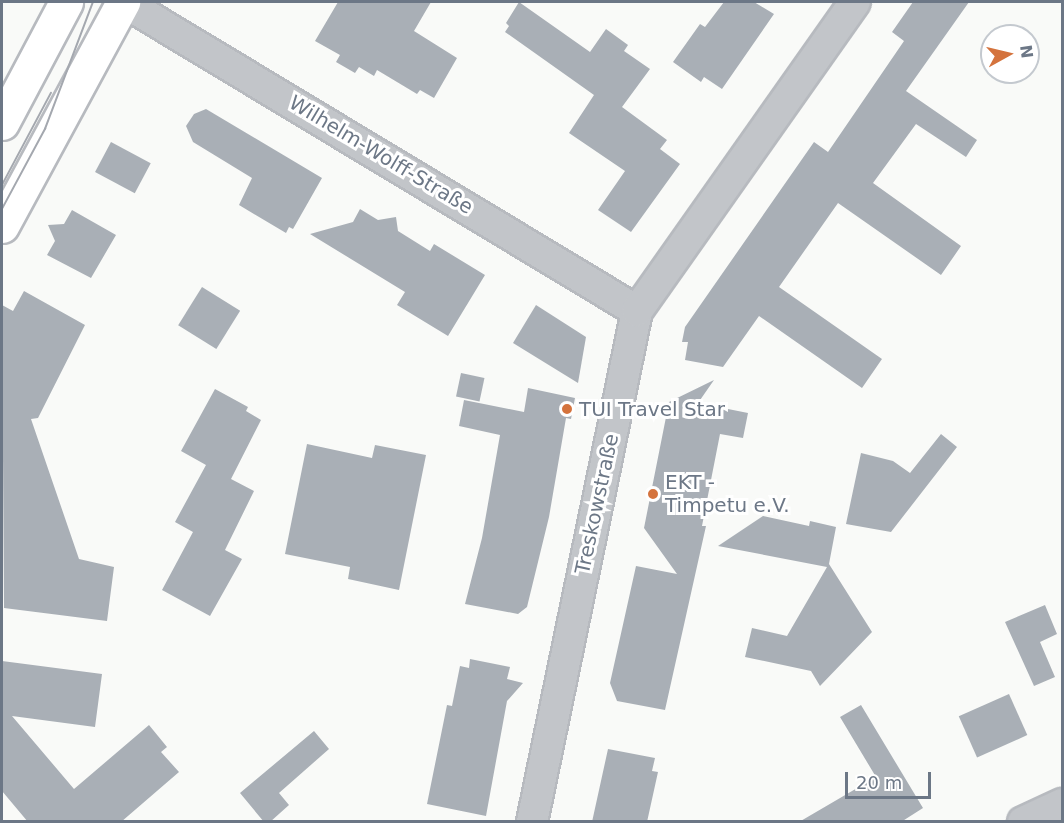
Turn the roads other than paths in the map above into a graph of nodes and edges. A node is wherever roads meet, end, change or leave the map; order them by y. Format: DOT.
graph roads {
  1 [pos="66,2"];
  2 [pos="124,2"];
  3 [pos="855,2"];
  4 [pos="2,123"];
  5 [pos="2,226"];
  6 [pos="637,311"];
  7 [pos="1062,804"];
  8 [pos="532,822"];
  9 [pos="1023,822"];
  1 -- 4 [label="main road"];
  2 -- 5 [label="main road"];
  2 -- 6 [label="street, Wilhelm-Wolff-Straße"];
  3 -- 6 [label="street, Treskowstraße"];
  6 -- 8 [label="street, Treskowstraße"];
  7 -- 9 [label="street"];
}
